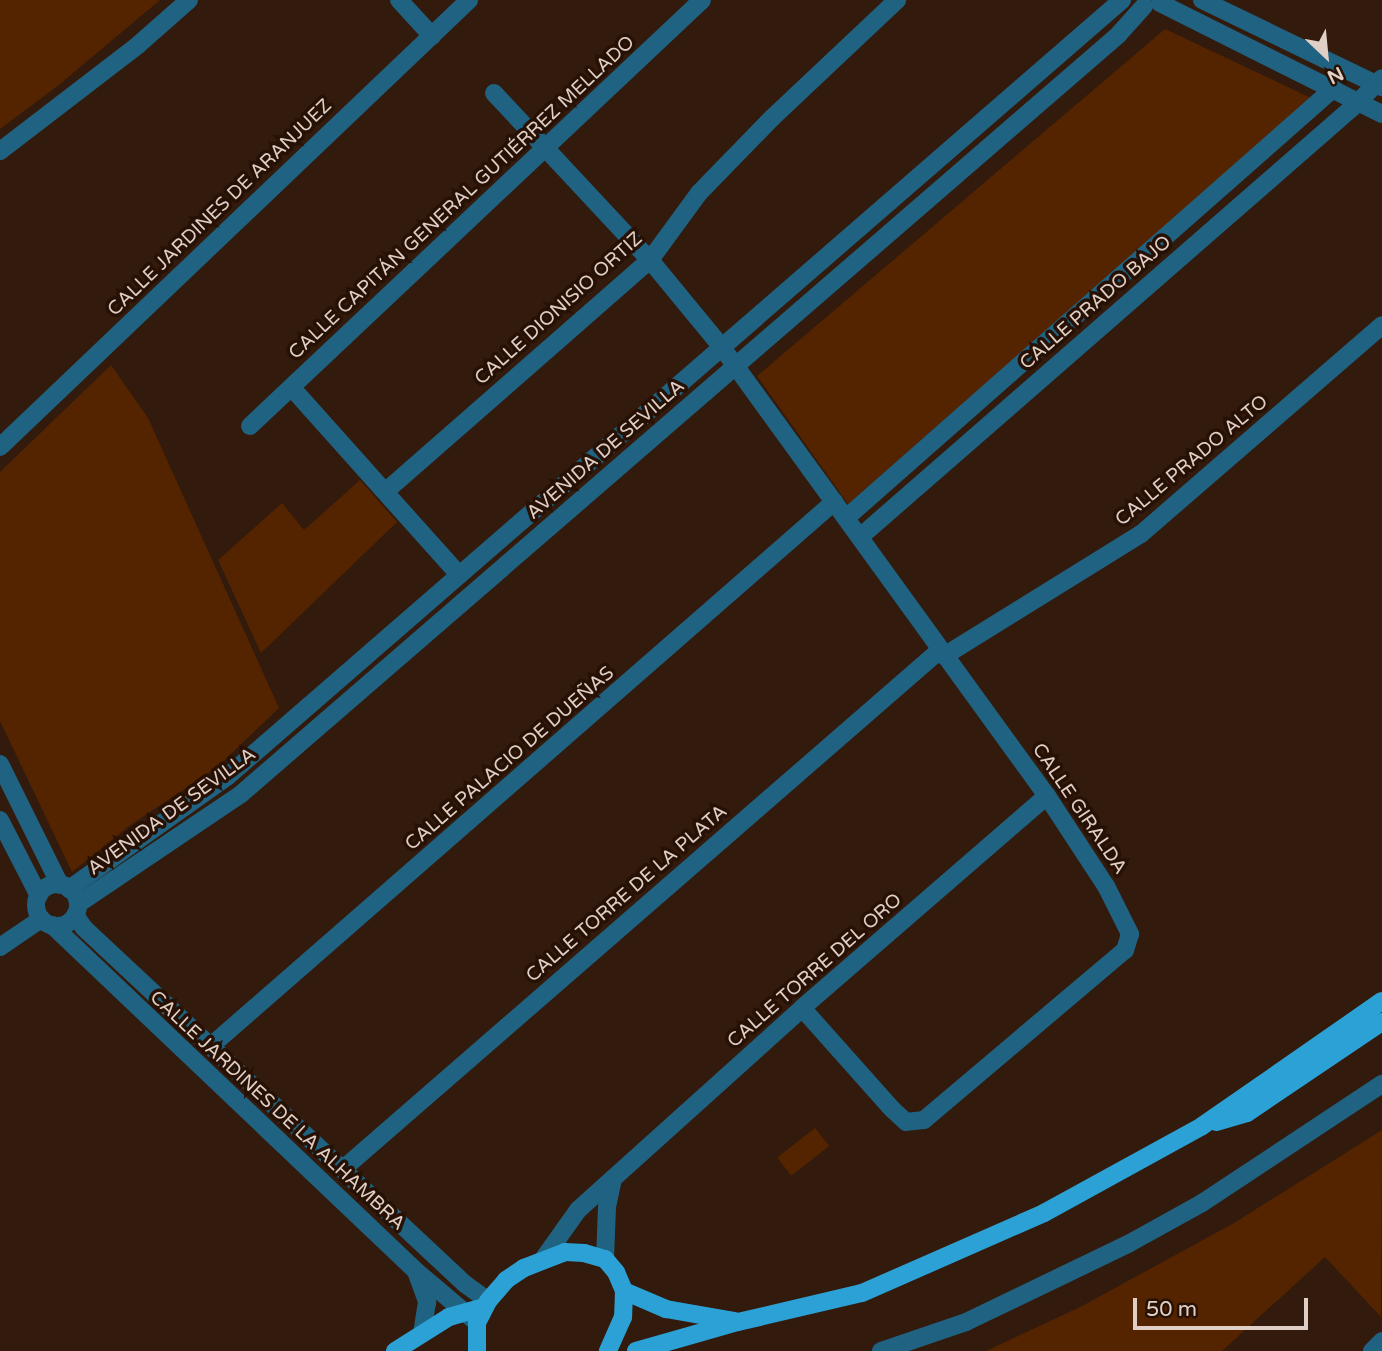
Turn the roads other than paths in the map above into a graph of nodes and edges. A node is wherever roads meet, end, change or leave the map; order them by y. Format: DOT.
graph roads {
  1 [pos="189,0"];
  2 [pos="399,0"];
  3 [pos="470,0"];
  4 [pos="702,0"];
  5 [pos="897,0"];
  6 [pos="1122,0"];
  7 [pos="1202,0"];
  8 [pos="1150,2"];
  9 [pos="1225,4"];
  10 [pos="1211,28"];
  11 [pos="432,36"];
  12 [pos="1380,82"];
  13 [pos="1334,88"];
  14 [pos="494,93"];
  15 [pos="1360,100"];
  16 [pos="1382,114"];
  17 [pos="547,149"];
  18 [pos="0,151"];
  19 [pos="650,260"];
  20 [pos="1382,325"];
  21 [pos="721,346"];
  22 [pos="736,366"];
  23 [pos="292,388"];
  24 [pos="250,426"];
  25 [pos="0,447"];
  26 [pos="386,491"];
  27 [pos="834,502"];
  28 [pos="846,518"];
  29 [pos="860,537"];
  30 [pos="459,575"];
  31 [pos="942,653"];
  32 [pos="0,764"];
  33 [pos="1048,796"];
  34 [pos="0,820"];
  35 [pos="38,896"];
  36 [pos="71,898"];
  37 [pos="47,922"];
  38 [pos="0,947"];
  39 [pos="1382,1001"];
  40 [pos="802,1009"];
  41 [pos="1382,1022"];
  42 [pos="212,1045"];
  43 [pos="1382,1084"];
  44 [pos="1202,1126"];
  45 [pos="343,1168"];
  46 [pos="613,1179"];
  47 [pos="544,1258"];
  48 [pos="605,1259"];
  49 [pos="416,1271"];
  50 [pos="624,1291"];
  51 [pos="477,1311"];
  52 [pos="738,1322"];
  53 [pos="422,1333"];
  54 [pos="1382,1341"];
  55 [pos="395,1351"];
  56 [pos="477,1351"];
  57 [pos="608,1351"];
  58 [pos="636,1351"];
  59 [pos="881,1351"];
  60 [pos="1372,1351"];
  1 -- 18 [label="street"];
  2 -- 11 [label="street"];
  3 -- 11 [label="street, CALLE JARDINES DE ARANJUEZ"];
  4 -- 17 [label="street, CALLE CAPITÁN GENERAL GUTIÉRREZ MELLADO"];
  5 -- 19 [label="street, CALLE DIONISIO ORTIZ"];
  6 -- 21 [label="street, AVENIDA DE SEVILLA"];
  7 -- 9 [label="street"];
  8 -- 10 [label="street"];
  8 -- 22 [label="street, AVENIDA DE SEVILLA"];
  9 -- 10 [label="street"];
  9 -- 12 [label="street"];
  10 -- 13 [label="street"];
  11 -- 25 [label="street, CALLE JARDINES DE ARANJUEZ"];
  12 -- 15 [label="street, CALLE PRADO BAJO"];
  13 -- 15 [label="street"];
  13 -- 28 [label="street, CALLE PRADO BAJO"];
  14 -- 17 [label="street, CALLE GIRALDA"];
  15 -- 16 [label="street"];
  15 -- 29 [label="street, CALLE PRADO BAJO"];
  17 -- 19 [label="street, CALLE GIRALDA"];
  17 -- 23 [label="street, CALLE CAPITÁN GENERAL GUTIÉRREZ MELLADO"];
  19 -- 21 [label="street, CALLE GIRALDA"];
  19 -- 26 [label="street, CALLE DIONISIO ORTIZ"];
  20 -- 31 [label="street, CALLE PRADO ALTO"];
  21 -- 22 [label="street, CALLE GIRALDA"];
  21 -- 30 [label="street, AVENIDA DE SEVILLA"];
  22 -- 27 [label="street, CALLE GIRALDA"];
  22 -- 36 [label="street, AVENIDA DE SEVILLA"];
  23 -- 24 [label="street, CALLE CAPITÁN GENERAL GUTIÉRREZ MELLADO"];
  23 -- 26 [label="street"];
  26 -- 30 [label="street"];
  27 -- 28 [label="street, CALLE GIRALDA"];
  27 -- 42 [label="street, CALLE PALACIO DE DUEÑAS"];
  28 -- 29 [label="street, CALLE GIRALDA"];
  29 -- 31 [label="street, CALLE GIRALDA"];
  30 -- 36 [label="street, AVENIDA DE SEVILLA"];
  31 -- 33 [label="street, CALLE GIRALDA"];
  31 -- 45 [label="street, CALLE TORRE DE LA PLATA"];
  32 -- 36 [label="street, CALLE JARDINES DE LA ALHAMBRA"];
  33 -- 40 [label="street, CALLE TORRE DEL ORO"];
  33 -- 40 [label="street, CALLE GIRALDA"];
  34 -- 35 [label="street"];
  35 -- 36 [label="street"];
  35 -- 37 [label="street"];
  36 -- 37 [label="street"];
  36 -- 42 [label="street, CALLE JARDINES DE LA ALHAMBRA"];
  37 -- 38 [label="street"];
  37 -- 49 [label="street, CALLE JARDINES DE LA ALHAMBRA"];
  39 -- 44 [label="main road"];
  40 -- 46 [label="street, CALLE TORRE DEL ORO"];
  41 -- 44 [label="main road"];
  42 -- 45 [label="street, CALLE JARDINES DE LA ALHAMBRA"];
  43 -- 59 [label="street"];
  44 -- 52 [label="main road"];
  45 -- 51 [label="street, CALLE JARDINES DE LA ALHAMBRA"];
  46 -- 47 [label="street, CALLE TORRE DEL ORO"];
  46 -- 48 [label="street"];
  47 -- 48 [label="main road"];
  47 -- 51 [label="main road"];
  48 -- 50 [label="main road"];
  49 -- 51 [label="street, CALLE JARDINES DE LA ALHAMBRA"];
  49 -- 53 [label="street"];
  50 -- 52 [label="main road"];
  50 -- 57 [label="main road"];
  51 -- 53 [label="main road"];
  51 -- 56 [label="main road"];
  52 -- 58 [label="main road"];
  53 -- 55 [label="main road"];
  54 -- 60 [label="street"];
}
